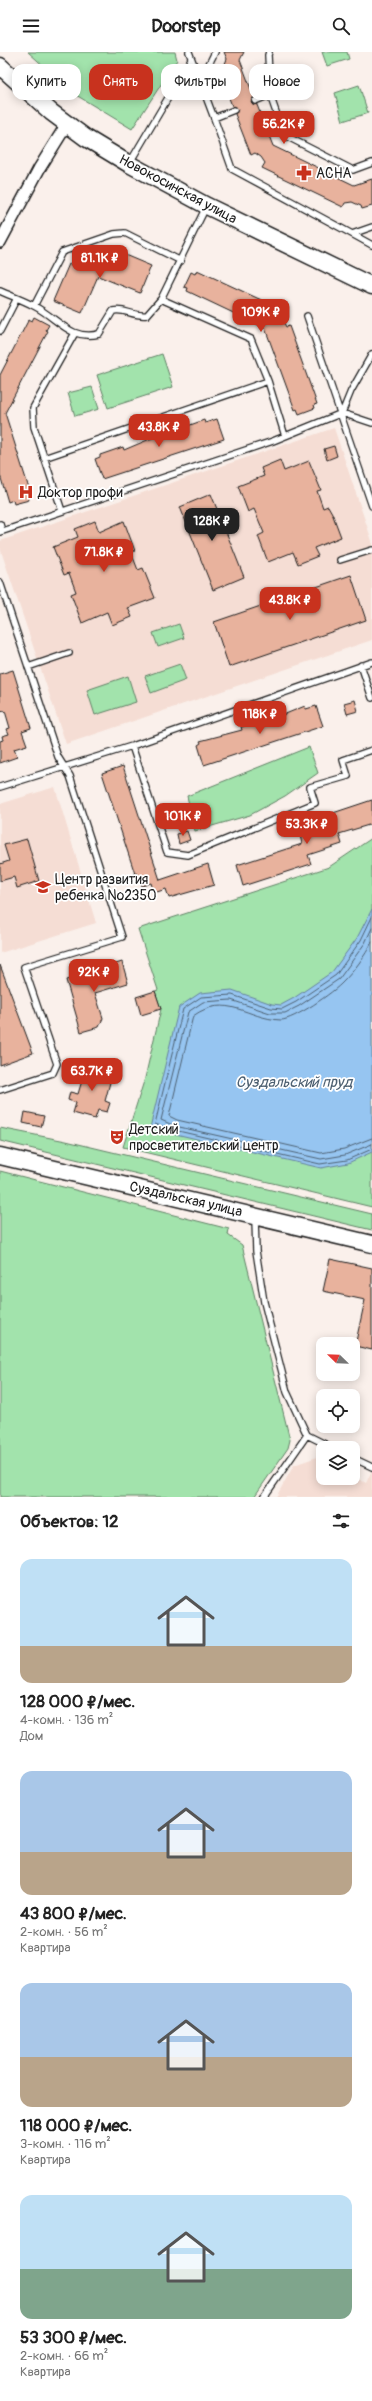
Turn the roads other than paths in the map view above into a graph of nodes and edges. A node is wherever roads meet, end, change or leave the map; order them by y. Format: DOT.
graph roads {
  1 [pos="189,52"];
  2 [pos="215,52"];
  3 [pos="269,52"];
  4 [pos="191,58"];
  5 [pos="193,64"];
  6 [pos="209,64"];
  7 [pos="269,64"];
  8 [pos="0,66"];
  9 [pos="207,100"];
  10 [pos="272,100"];
  11 [pos="234,110"];
  12 [pos="214,118"];
  13 [pos="67,124"];
  14 [pos="372,163"];
  15 [pos="129,164"];
  16 [pos="207,206"];
  17 [pos="372,227"];
  18 [pos="352,234"];
  19 [pos="0,242"];
  20 [pos="372,245"];
  21 [pos="181,261"];
  22 [pos="372,286"];
  23 [pos="0,290"];
  24 [pos="17,298"];
  25 [pos="161,299"];
  26 [pos="34,306"];
  27 [pos="307,316"];
  28 [pos="0,332"];
  29 [pos="75,333"];
  30 [pos="372,354"];
  31 [pos="268,381"];
  32 [pos="342,413"];
  33 [pos="372,423"];
  34 [pos="285,436"];
  35 [pos="44,458"];
  36 [pos="372,506"];
  37 [pos="62,511"];
  38 [pos="0,524"];
  39 [pos="1,531"];
  40 [pos="372,550"];
  41 [pos="340,560"];
  42 [pos="0,582"];
  43 [pos="69,653"];
  44 [pos="372,662"];
  45 [pos="361,665"];
  46 [pos="28,666"];
  47 [pos="372,698"];
  48 [pos="132,746"];
  49 [pos="372,750"];
  50 [pos="64,766"];
  51 [pos="0,787"];
  52 [pos="0,1090"];
  53 [pos="0,1156"];
  54 [pos="256,1216"];
  55 [pos="372,1244"];
  56 [pos="307,1435"];
  57 [pos="319,1441"];
  58 [pos="360,1461"];
  59 [pos="372,1467"];
  60 [pos="264,1497"];
  1 -- 4 [label="lane"];
  2 -- 6 [label="lane"];
  3 -- 7 [label="lane"];
  4 -- 5 [label="lane"];
  4 -- 15 [label="lane"];
  8 -- 13 [label="street, Новокосинская улица"];
  9 -- 12 [label="lane"];
  10 -- 14 [label="lane"];
  11 -- 12 [label="lane"];
  12 -- 18 [label="lane"];
  13 -- 15 [label="street, Новокосинская улица"];
  13 -- 19 [label="street"];
  15 -- 16 [label="street, Новокосинская улица"];
  16 -- 21 [label="lane"];
  16 -- 22 [label="street, Новокосинская улица"];
  17 -- 18 [label="lane"];
  18 -- 20 [label="lane"];
  21 -- 25 [label="lane"];
  21 -- 26 [label="lane"];
  23 -- 24 [label="lane"];
  24 -- 26 [label="lane"];
  24 -- 28 [label="lane"];
  25 -- 29 [label="lane"];
  25 -- 31 [label="lane"];
  26 -- 29 [label="lane"];
  27 -- 32 [label="lane"];
  29 -- 35 [label="lane"];
  30 -- 32 [label="lane"];
  31 -- 34 [label="lane"];
  31 -- 35 [label="lane"];
  32 -- 33 [label="lane"];
  32 -- 34 [label="lane"];
  32 -- 36 [label="lane"];
  34 -- 37 [label="lane"];
  35 -- 37 [label="lane"];
  37 -- 39 [label="lane"];
  38 -- 39 [label="lane"];
  40 -- 41 [label="lane"];
  42 -- 46 [label="lane"];
  43 -- 46 [label="lane"];
  44 -- 45 [label="lane"];
  45 -- 47 [label="lane"];
  45 -- 48 [label="lane"];
  46 -- 50 [label="lane"];
  48 -- 49 [label="lane"];
  48 -- 50 [label="lane"];
  50 -- 51 [label="lane"];
  50 -- 52 [label="lane"];
  53 -- 54 [label="street, Суздальская улица"];
  54 -- 55 [label="street, Суздальская улица"];
  54 -- 56 [label="lane"];
  56 -- 57 [label="lane"];
  56 -- 60 [label="lane"];
  58 -- 59 [label="lane"];
}
